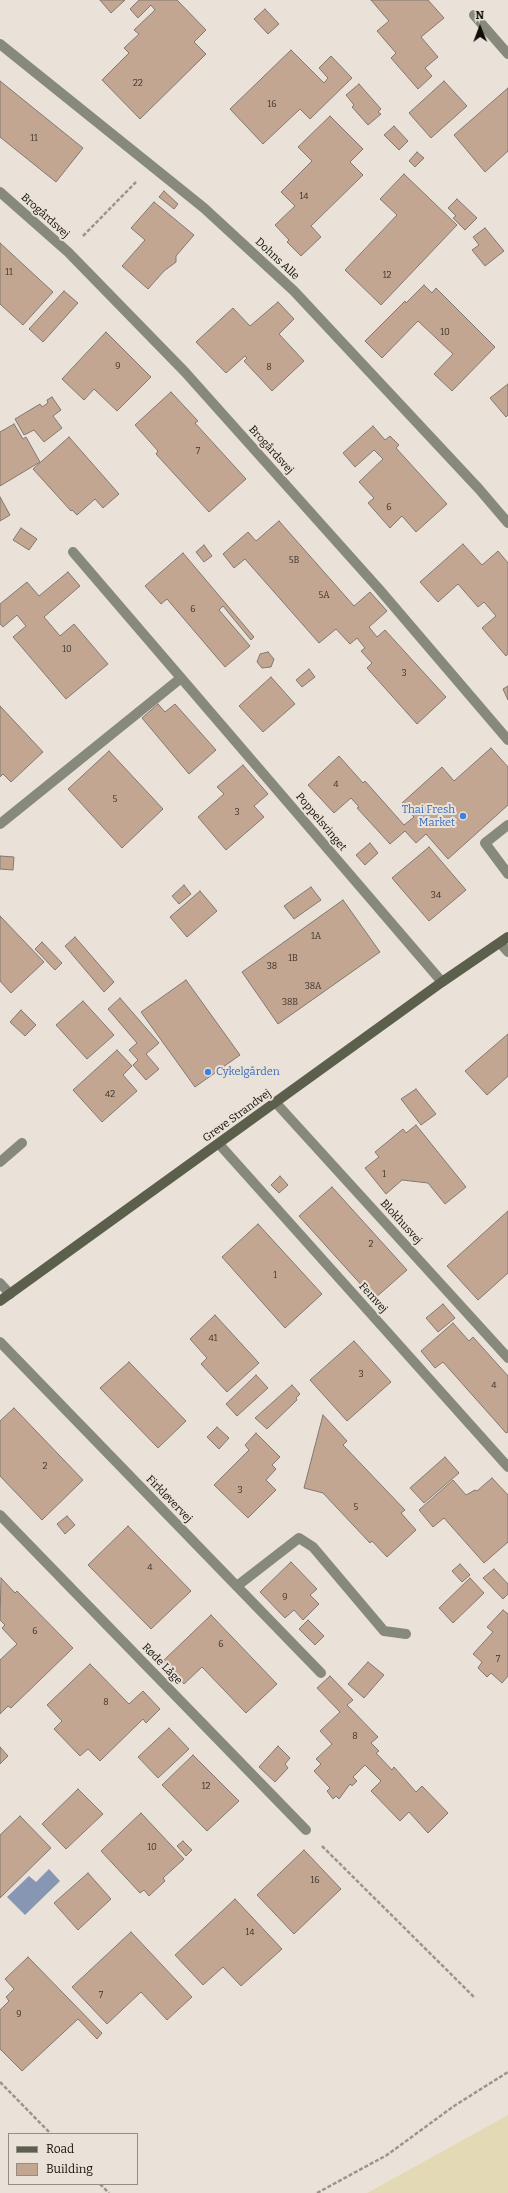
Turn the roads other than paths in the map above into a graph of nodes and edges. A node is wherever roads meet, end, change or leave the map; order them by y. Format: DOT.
graph roads {
  1 [pos="474,15"];
  2 [pos="0,44"];
  3 [pos="508,54"];
  4 [pos="0,192"];
  5 [pos="508,523"];
  6 [pos="73,552"];
  7 [pos="181,678"];
  8 [pos="508,740"];
  9 [pos="0,824"];
  10 [pos="508,825"];
  11 [pos="508,874"];
  12 [pos="504,940"];
  13 [pos="508,952"];
  14 [pos="442,982"];
  15 [pos="276,1103"];
  16 [pos="22,1143"];
  17 [pos="219,1144"];
  18 [pos="0,1162"];
  19 [pos="0,1283"];
  20 [pos="10,1294"];
  21 [pos="0,1301"];
  22 [pos="0,1342"];
  23 [pos="508,1358"];
  24 [pos="508,1467"];
  25 [pos="0,1515"];
  26 [pos="237,1586"];
  27 [pos="406,1634"];
  28 [pos="320,1674"];
  29 [pos="306,1830"];
  1 -- 3 [label="street"];
  2 -- 5 [label="street, Dohns Alle"];
  4 -- 8 [label="street, Brogårdsvej"];
  6 -- 7 [label="street, Poppelsvinget"];
  7 -- 9 [label="street"];
  7 -- 14 [label="street, Poppelsvinget"];
  10 -- 11 [label="street"];
  12 -- 13 [label="street"];
  12 -- 14 [label="main road, Greve Strandvej"];
  14 -- 15 [label="main road, Greve Strandvej"];
  15 -- 17 [label="main road, Greve Strandvej"];
  15 -- 23 [label="street, Blokhusvej"];
  16 -- 18 [label="street"];
  17 -- 20 [label="main road, Greve Strandvej"];
  17 -- 24 [label="street, Femvej"];
  19 -- 20 [label="street"];
  20 -- 21 [label="main road, Greve Strandvej"];
  22 -- 26 [label="street, Firkløvervej"];
  25 -- 29 [label="street, Røde Låge"];
  26 -- 27 [label="street"];
  26 -- 28 [label="street, Firkløvervej"];
}
